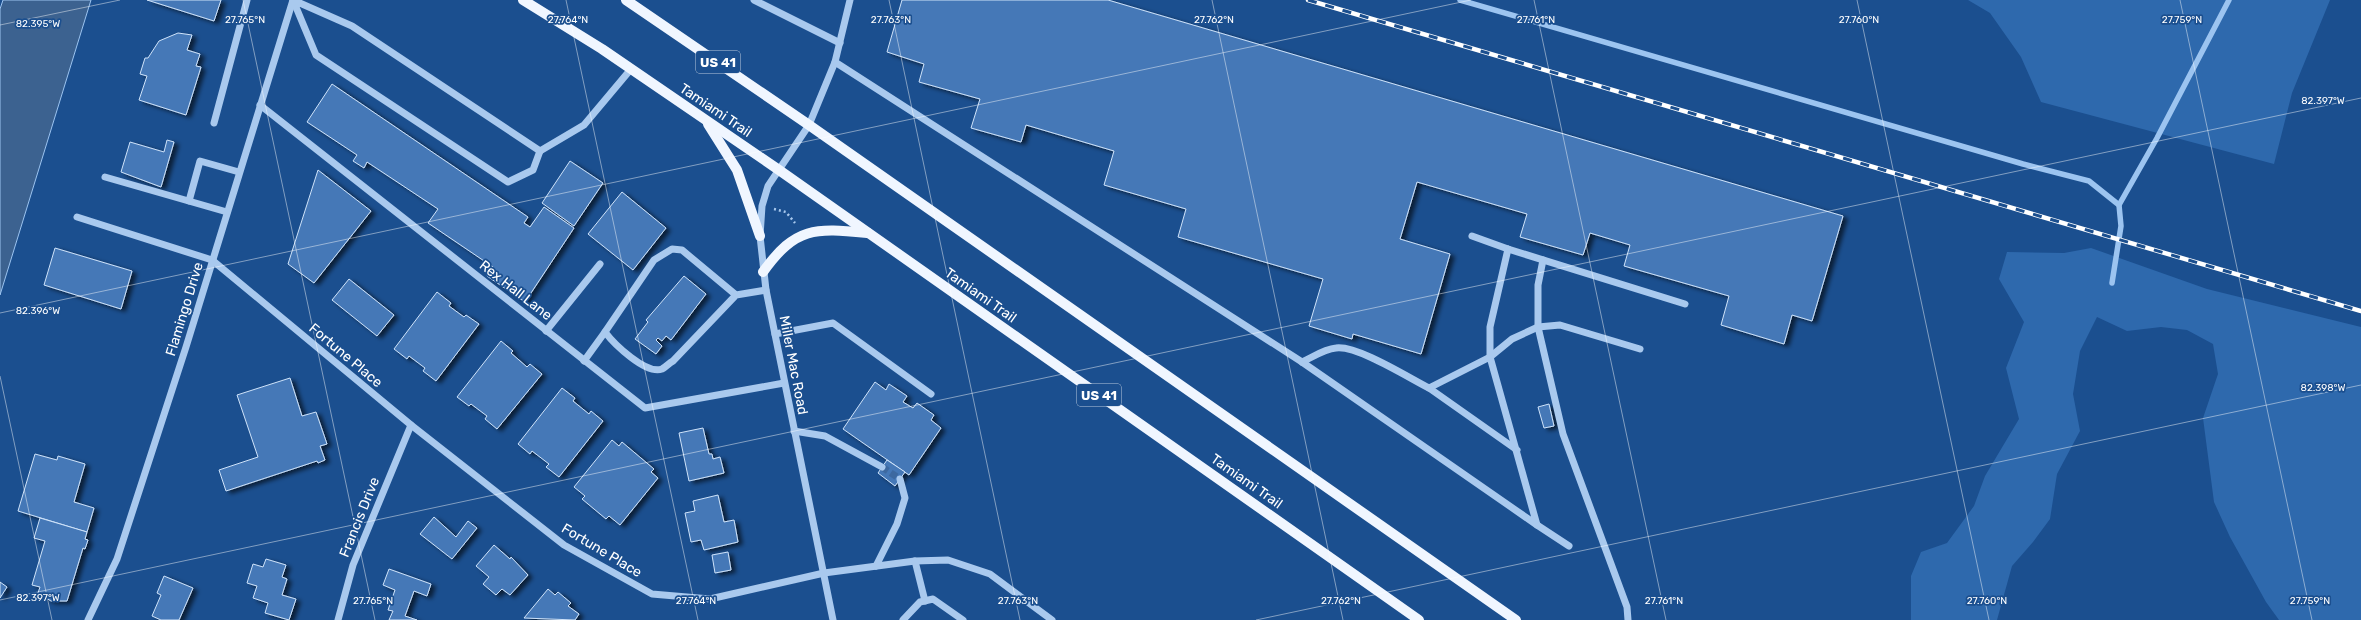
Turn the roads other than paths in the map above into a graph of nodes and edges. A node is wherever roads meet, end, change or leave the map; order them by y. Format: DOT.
graph roads {
  1 [pos="247,0"];
  2 [pos="293,0"];
  3 [pos="523,0"];
  4 [pos="626,0"];
  5 [pos="754,0"];
  6 [pos="850,0"];
  7 [pos="840,43"];
  8 [pos="835,62"];
  9 [pos="631,69"];
  10 [pos="260,104"];
  11 [pos="705,119"];
  12 [pos="214,123"];
  13 [pos="809,125"];
  14 [pos="540,151"];
  15 [pos="779,170"];
  16 [pos="240,172"];
  17 [pos="105,177"];
  18 [pos="189,201"];
  19 [pos="227,212"];
  20 [pos="77,217"];
  21 [pos="869,233"];
  22 [pos="760,236"];
  23 [pos="1472,236"];
  24 [pos="1508,249"];
  25 [pos="212,260"];
  26 [pos="1542,260"];
  27 [pos="600,264"];
  28 [pos="763,272"];
  29 [pos="766,290"];
  30 [pos="736,295"];
  31 [pos="1685,304"];
  32 [pos="1538,327"];
  33 [pos="546,331"];
  34 [pos="605,332"];
  35 [pos="775,334"];
  36 [pos="1640,349"];
  37 [pos="1490,357"];
  38 [pos="584,361"];
  39 [pos="1302,362"];
  40 [pos="784,383"];
  41 [pos="1429,388"];
  42 [pos="931,394"];
  43 [pos="411,425"];
  44 [pos="794,431"];
  45 [pos="1517,450"];
  46 [pos="882,467"];
  47 [pos="900,479"];
  48 [pos="1537,524"];
  49 [pos="1569,546"];
  50 [pos="915,561"];
  51 [pos="876,566"];
  52 [pos="824,573"];
  53 [pos="925,601"];
  54 [pos="88,620"];
  55 [pos="338,620"];
  56 [pos="833,620"];
  57 [pos="903,620"];
  58 [pos="963,620"];
  59 [pos="1052,620"];
  60 [pos="1419,620"];
  61 [pos="1516,620"];
  62 [pos="1628,620"];
  1 -- 12 [label="street"];
  2 -- 10 [label="street, Flamingo Drive"];
  2 -- 14 [label="street"];
  2 -- 14 [label="street"];
  3 -- 9 [label="main road, Tamiami Trail / US 41"];
  4 -- 13 [label="main road, US 41"];
  5 -- 7 [label="street"];
  6 -- 7 [label="street, Miller Mac Road"];
  7 -- 8 [label="street, Miller Mac Road"];
  8 -- 13 [label="street, Miller Mac Road"];
  8 -- 39 [label="street"];
  9 -- 11 [label="main road, Tamiami Trail / US 41"];
  9 -- 14 [label="street"];
  10 -- 16 [label="street, Flamingo Drive"];
  10 -- 33 [label="street, Rex Hall Lane"];
  11 -- 15 [label="main road, Tamiami Trail / US 41"];
  11 -- 22 [label="main road"];
  13 -- 15 [label="street, Miller Mac Road"];
  13 -- 61 [label="main road, US 41"];
  15 -- 21 [label="main road, Tamiami Trail / US 41"];
  15 -- 22 [label="street, Miller Mac Road"];
  16 -- 18 [label="street"];
  16 -- 19 [label="street, Flamingo Drive"];
  17 -- 18 [label="street"];
  18 -- 19 [label="street"];
  19 -- 25 [label="street, Flamingo Drive"];
  20 -- 25 [label="street"];
  21 -- 28 [label="main road"];
  21 -- 60 [label="main road, Tamiami Trail / US 41"];
  22 -- 28 [label="street, Miller Mac Road"];
  23 -- 24 [label="street"];
  24 -- 26 [label="street"];
  24 -- 37 [label="street"];
  25 -- 43 [label="street, Fortune Place"];
  25 -- 54 [label="street, Flamingo Drive"];
  26 -- 31 [label="street"];
  26 -- 32 [label="street"];
  27 -- 33 [label="street"];
  28 -- 29 [label="street, Miller Mac Road"];
  29 -- 30 [label="street"];
  29 -- 35 [label="street, Miller Mac Road"];
  30 -- 34 [label="street"];
  30 -- 34 [label="street"];
  32 -- 36 [label="street"];
  32 -- 37 [label="street"];
  32 -- 62 [label="street"];
  33 -- 38 [label="street, Rex Hall Lane"];
  34 -- 38 [label="street"];
  35 -- 40 [label="street, Miller Mac Road"];
  35 -- 42 [label="street"];
  37 -- 41 [label="street"];
  37 -- 45 [label="street"];
  38 -- 40 [label="street, Rex Hall Lane"];
  39 -- 41 [label="street"];
  39 -- 48 [label="street"];
  40 -- 44 [label="street, Miller Mac Road"];
  41 -- 45 [label="street"];
  43 -- 52 [label="street, Fortune Place"];
  43 -- 55 [label="street, Francis Drive"];
  44 -- 46 [label="street"];
  44 -- 52 [label="street, Miller Mac Road"];
  45 -- 48 [label="street"];
  47 -- 51 [label="street"];
  48 -- 49 [label="street"];
  50 -- 51 [label="street, Fortune Place"];
  50 -- 53 [label="street"];
  50 -- 59 [label="street, Fortune Place"];
  51 -- 52 [label="street, Fortune Place"];
  52 -- 56 [label="street, Miller Mac Road"];
  53 -- 57 [label="street"];
  53 -- 58 [label="street"];
}
